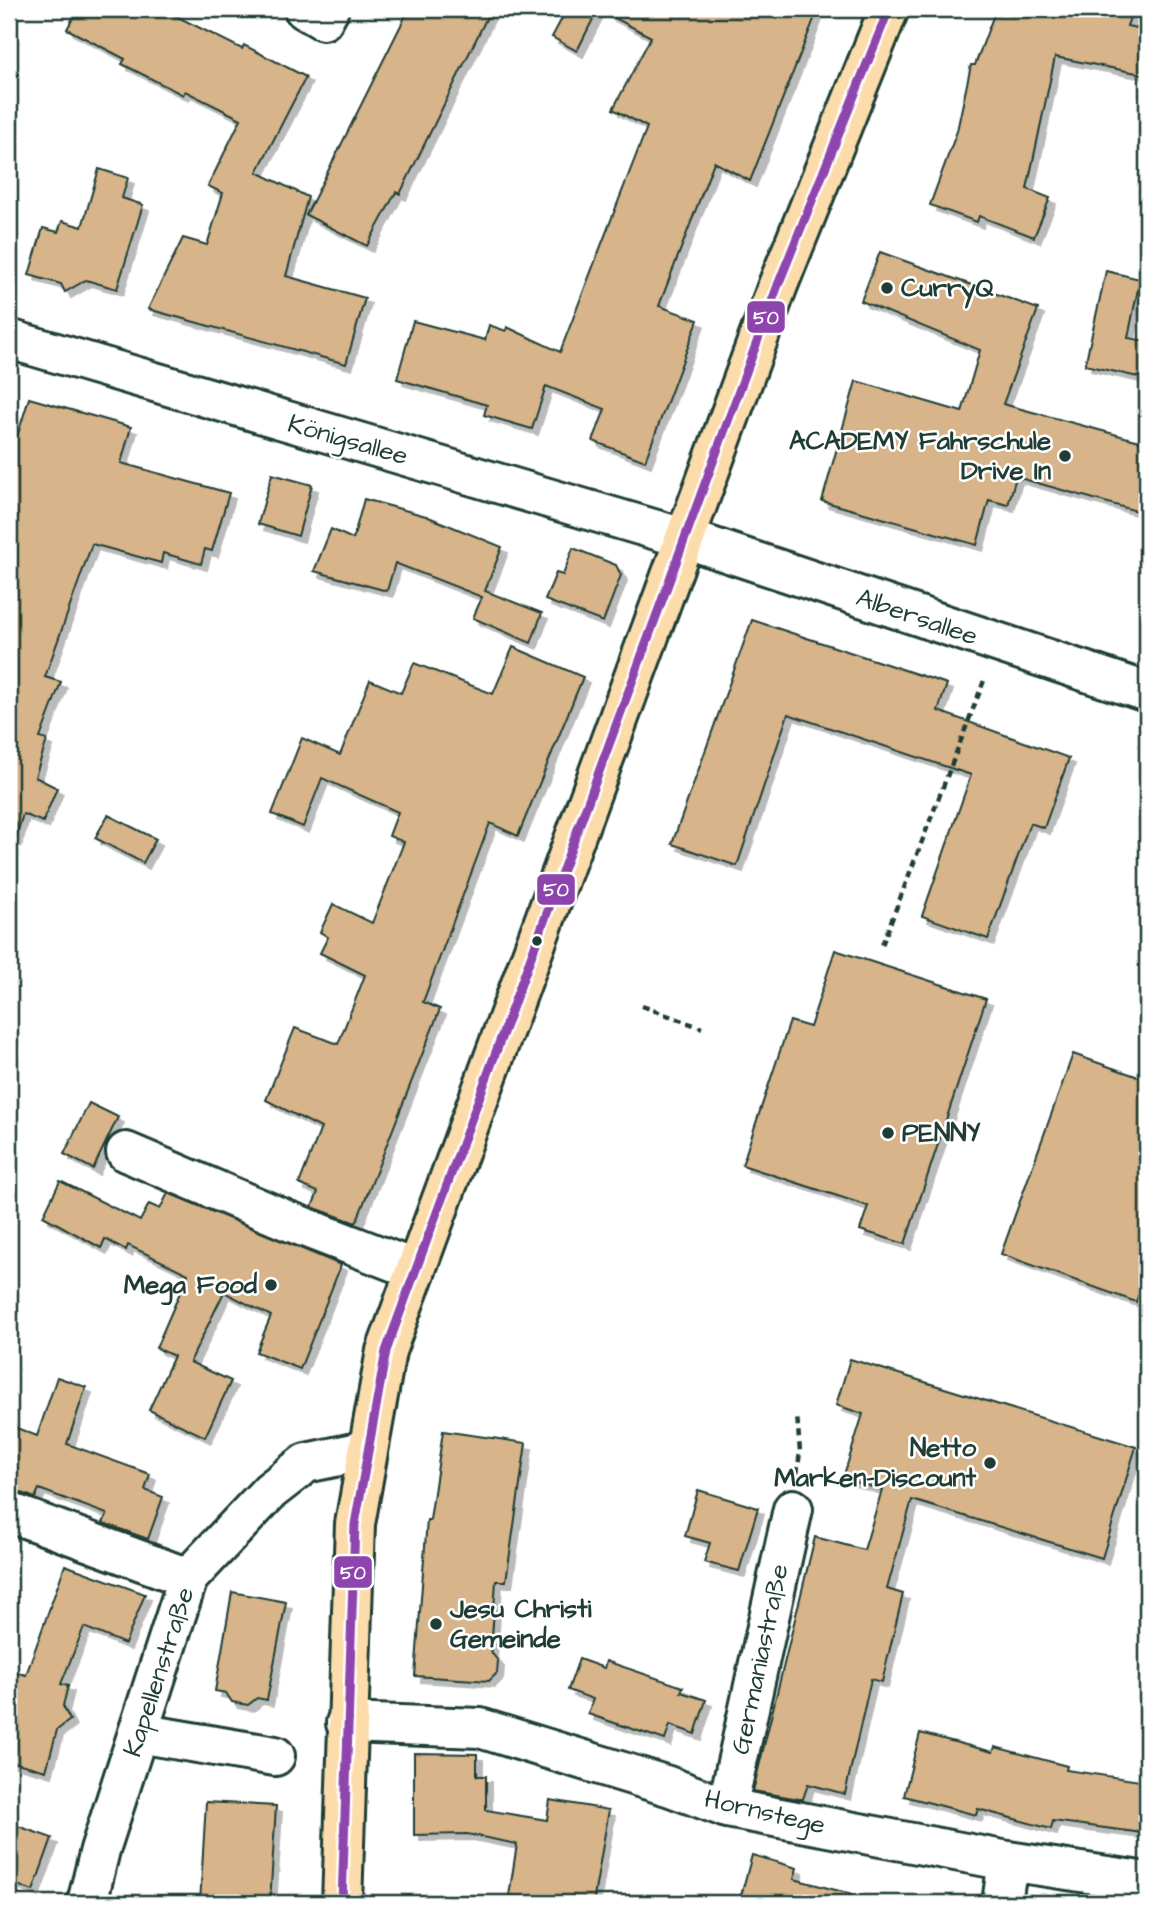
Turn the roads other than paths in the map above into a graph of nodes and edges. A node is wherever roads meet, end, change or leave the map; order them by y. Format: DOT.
graph roads {
  1 [pos="304,9"];
  2 [pos="329,9"];
  3 [pos="889,9"];
  4 [pos="9,340"];
  5 [pos="687,540"];
  6 [pos="1147,692"];
  7 [pos="126,1152"];
  8 [pos="416,1270"];
  9 [pos="368,1450"];
  10 [pos="793,1509"];
  11 [pos="9,1512"];
  12 [pos="188,1578"];
  13 [pos="346,1723"];
  14 [pos="138,1732"];
  15 [pos="275,1756"];
  16 [pos="727,1808"];
  17 [pos="1008,1861"];
  18 [pos="1147,1882"];
  19 [pos="87,1903"];
  20 [pos="342,1903"];
  21 [pos="1002,1903"];
  1 -- 2 [label="street"];
  3 -- 5 [label="main road"];
  4 -- 5 [label="street, Königsallee"];
  5 -- 6 [label="street, Albersallee"];
  5 -- 8 [label="main road"];
  7 -- 8 [label="street"];
  8 -- 9 [label="main road"];
  9 -- 12 [label="street, Kapellenstraße"];
  9 -- 13 [label="main road"];
  10 -- 16 [label="street, Germaniastraße"];
  11 -- 12 [label="street"];
  12 -- 14 [label="street, Kapellenstraße"];
  13 -- 16 [label="street, Hornstege"];
  13 -- 20 [label="main road"];
  14 -- 15 [label="street"];
  14 -- 19 [label="street, Kapellenstraße"];
  16 -- 17 [label="street, Hornstege"];
  17 -- 18 [label="street, Hornstege"];
  17 -- 21 [label="street"];
}
